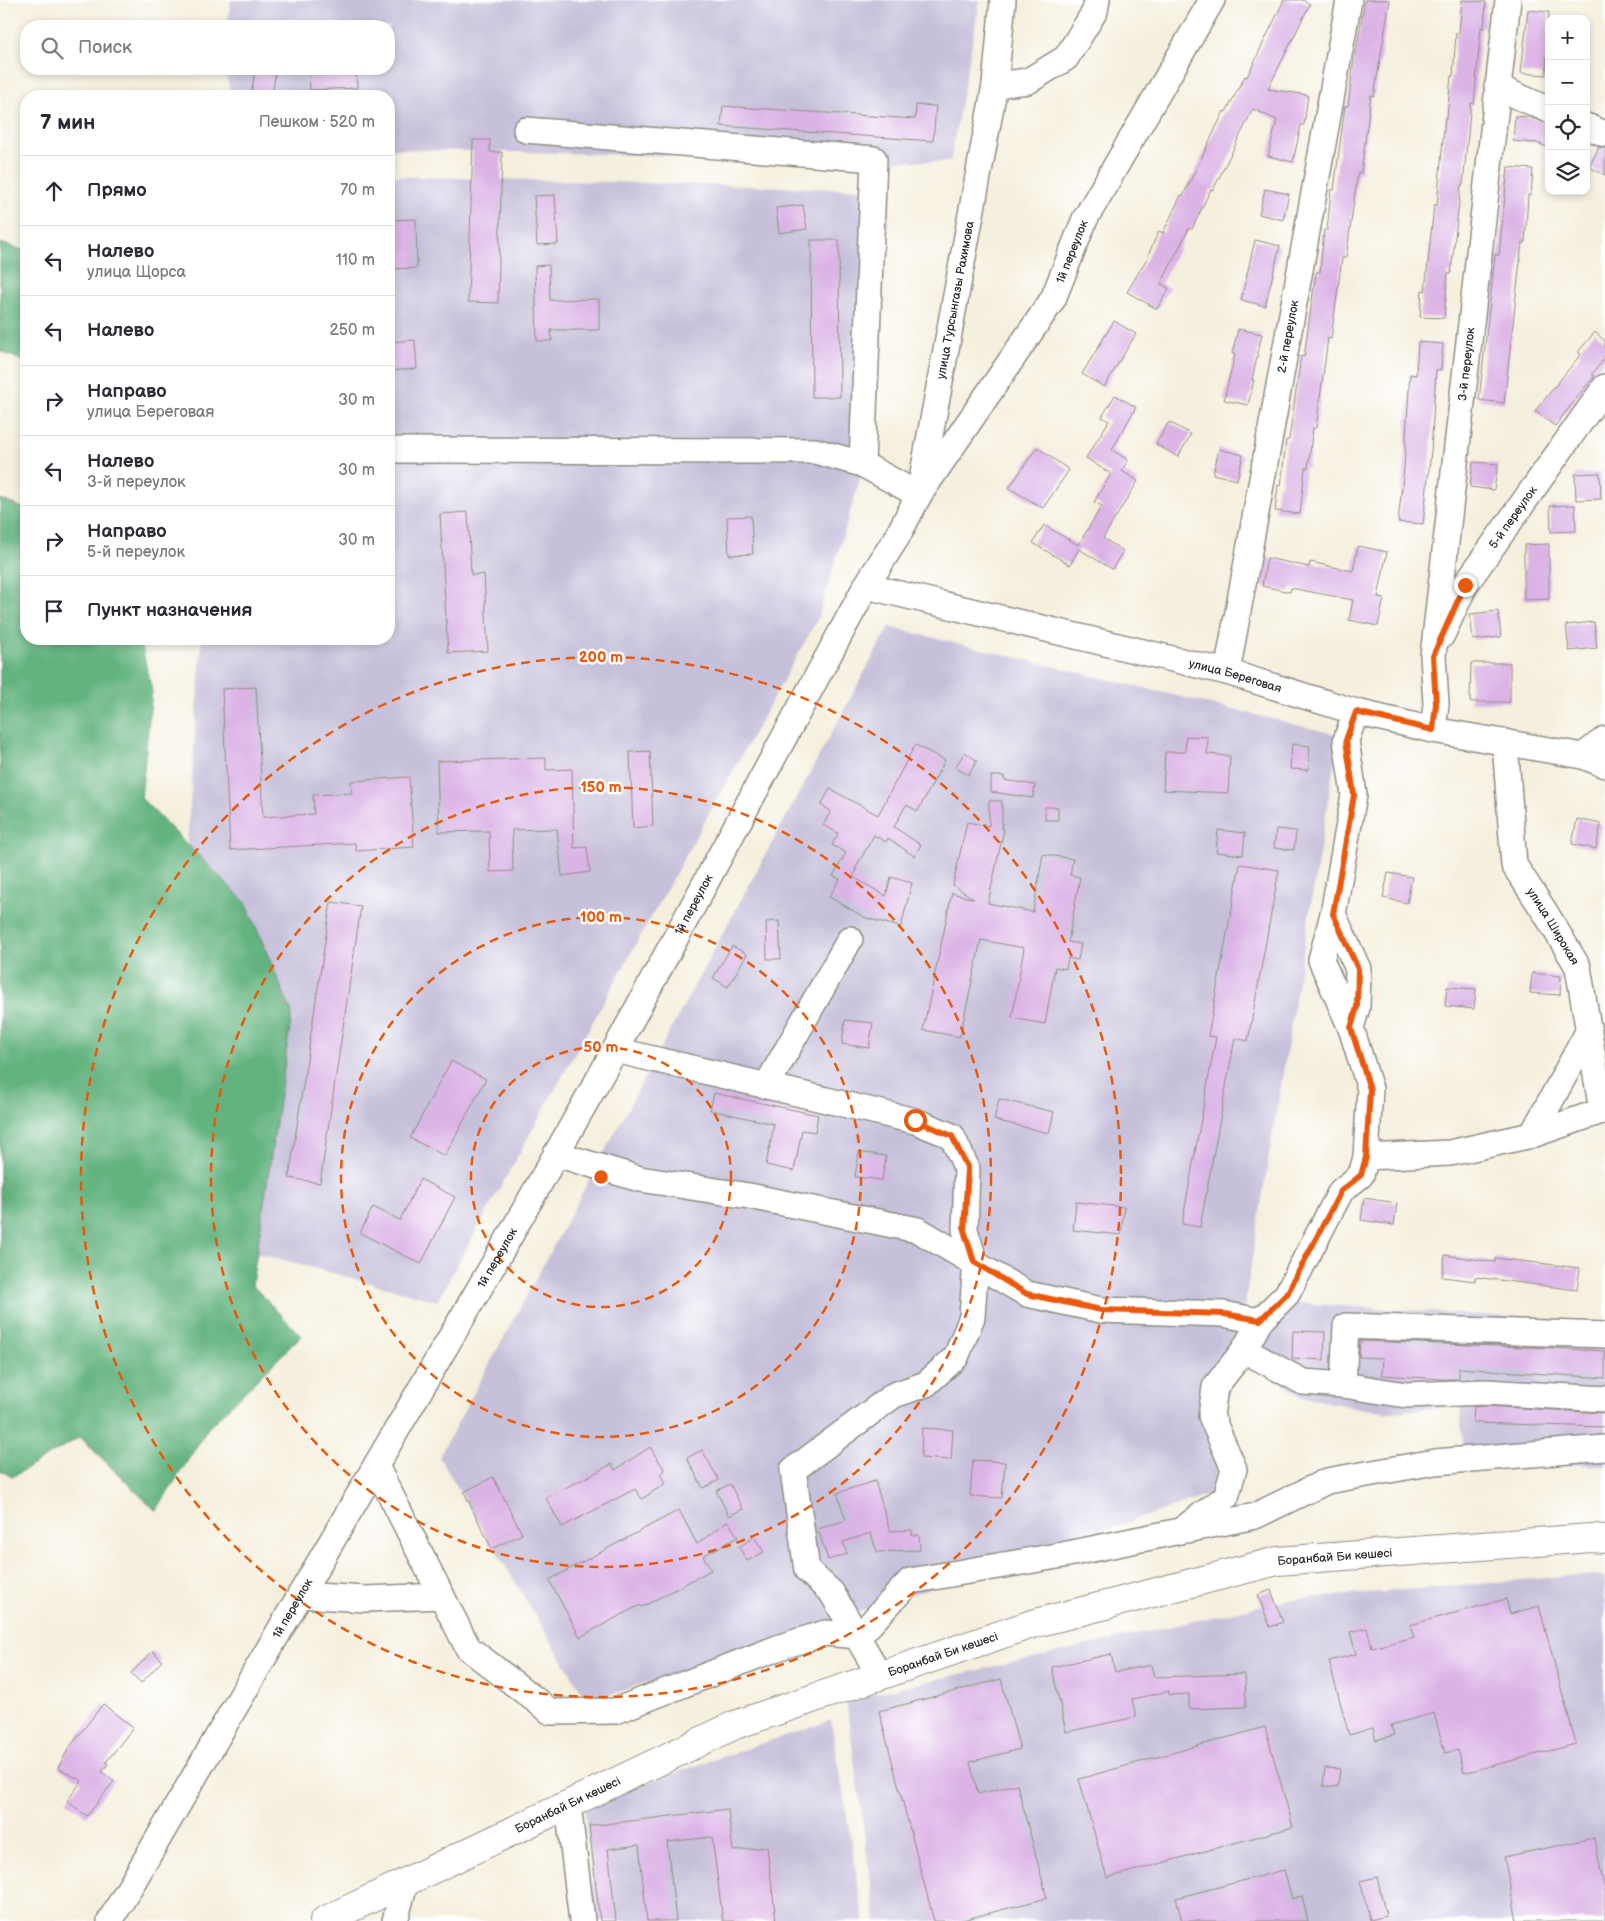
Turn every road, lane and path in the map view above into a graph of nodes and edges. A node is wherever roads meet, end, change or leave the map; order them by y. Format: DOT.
graph roads {
  1 [pos="1003,0"];
  2 [pos="1097,0"];
  3 [pos="1212,0"];
  4 [pos="1349,0"];
  5 [pos="1508,0"];
  6 [pos="995,85"];
  7 [pos="1497,87"];
  8 [pos="1545,108"];
  9 [pos="1590,128"];
  10 [pos="526,130"];
  11 [pos="1605,134"];
  12 [pos="1605,387"];
  13 [pos="395,450"];
  14 [pos="862,464"];
  15 [pos="919,495"];
  16 [pos="866,586"];
  17 [pos="1433,656"];
  18 [pos="1227,672"];
  19 [pos="1356,712"];
  20 [pos="1433,730"];
  21 [pos="1605,739"];
  22 [pos="1505,742"];
  23 [pos="1594,761"];
  24 [pos="850,939"];
  25 [pos="1588,1032"];
  26 [pos="615,1050"];
  27 [pos="767,1085"];
  28 [pos="1603,1111"];
  29 [pos="1532,1135"];
  30 [pos="556,1154"];
  31 [pos="1366,1157"];
  32 [pos="974,1262"];
  33 [pos="1260,1320"];
  34 [pos="1605,1335"];
  35 [pos="1244,1350"];
  36 [pos="1343,1385"];
  37 [pos="1605,1399"];
  38 [pos="1605,1448"];
  39 [pos="376,1466"];
  40 [pos="1180,1531"];
  41 [pos="1605,1539"];
  42 [pos="300,1595"];
  43 [pos="442,1596"];
  44 [pos="858,1636"];
  45 [pos="880,1676"];
  46 [pos="568,1805"];
  47 [pos="404,1882"];
  48 [pos="110,1921"];
  49 [pos="324,1921"];
  50 [pos="396,1921"];
  51 [pos="582,1921"];
  1 -- 6 [label="street, улица Турсынгазы Рахимова"];
  2 -- 6 [label="street"];
  3 -- 15 [label="street, 1й переулок"];
  4 -- 18 [label="street, 2-й переулок"];
  5 -- 7 [label="street, 3-й переулок"];
  6 -- 15 [label="street, улица Турсынгазы Рахимова"];
  7 -- 8 [label="street"];
  7 -- 17 [label="street, 3-й переулок"];
  9 -- 11 [label="street"];
  10 -- 14 [label="street"];
  12 -- 17 [label="street, 5-й переулок"];
  13 -- 14 [label="street"];
  14 -- 15 [label="street"];
  15 -- 16 [label="street, улица Турсынгазы Рахимова"];
  16 -- 18 [label="street, улица Береговая"];
  16 -- 26 [label="street, 1й переулок"];
  17 -- 20 [label="street, 3-й переулок"];
  18 -- 19 [label="street, улица Береговая"];
  19 -- 20 [label="street, улица Береговая"];
  19 -- 31 [label="street"];
  20 -- 22 [label="street, улица Береговая"];
  21 -- 23 [label="street"];
  22 -- 23 [label="street, улица Береговая"];
  22 -- 25 [label="street, улица Широкая"];
  24 -- 27 [label="street"];
  25 -- 28 [label="street, улица Широкая"];
  25 -- 29 [label="street"];
  26 -- 27 [label="street"];
  26 -- 30 [label="street, 1й переулок"];
  27 -- 32 [label="street"];
  28 -- 29 [label="street"];
  29 -- 31 [label="street"];
  30 -- 32 [label="street"];
  30 -- 39 [label="street, 1й переулок"];
  31 -- 33 [label="street"];
  32 -- 33 [label="street"];
  32 -- 44 [label="street"];
  33 -- 35 [label="street"];
  34 -- 36 [label="street"];
  35 -- 36 [label="street"];
  35 -- 40 [label="street"];
  36 -- 37 [label="street"];
  38 -- 40 [label="street"];
  39 -- 42 [label="street, 1й переулок"];
  39 -- 43 [label="street"];
  40 -- 44 [label="street"];
  41 -- 45 [label="main road, Боранбай Би көшесі"];
  42 -- 43 [label="street"];
  42 -- 48 [label="street, 1й переулок"];
  43 -- 44 [label="street"];
  44 -- 45 [label="street"];
  45 -- 46 [label="main road, Боранбай Би көшесі"];
  46 -- 47 [label="main road, Боранбай Би көшесі"];
  46 -- 51 [label="street"];
  47 -- 49 [label="main road, Боранбай Би көшесі"];
  47 -- 50 [label="street"];
}
